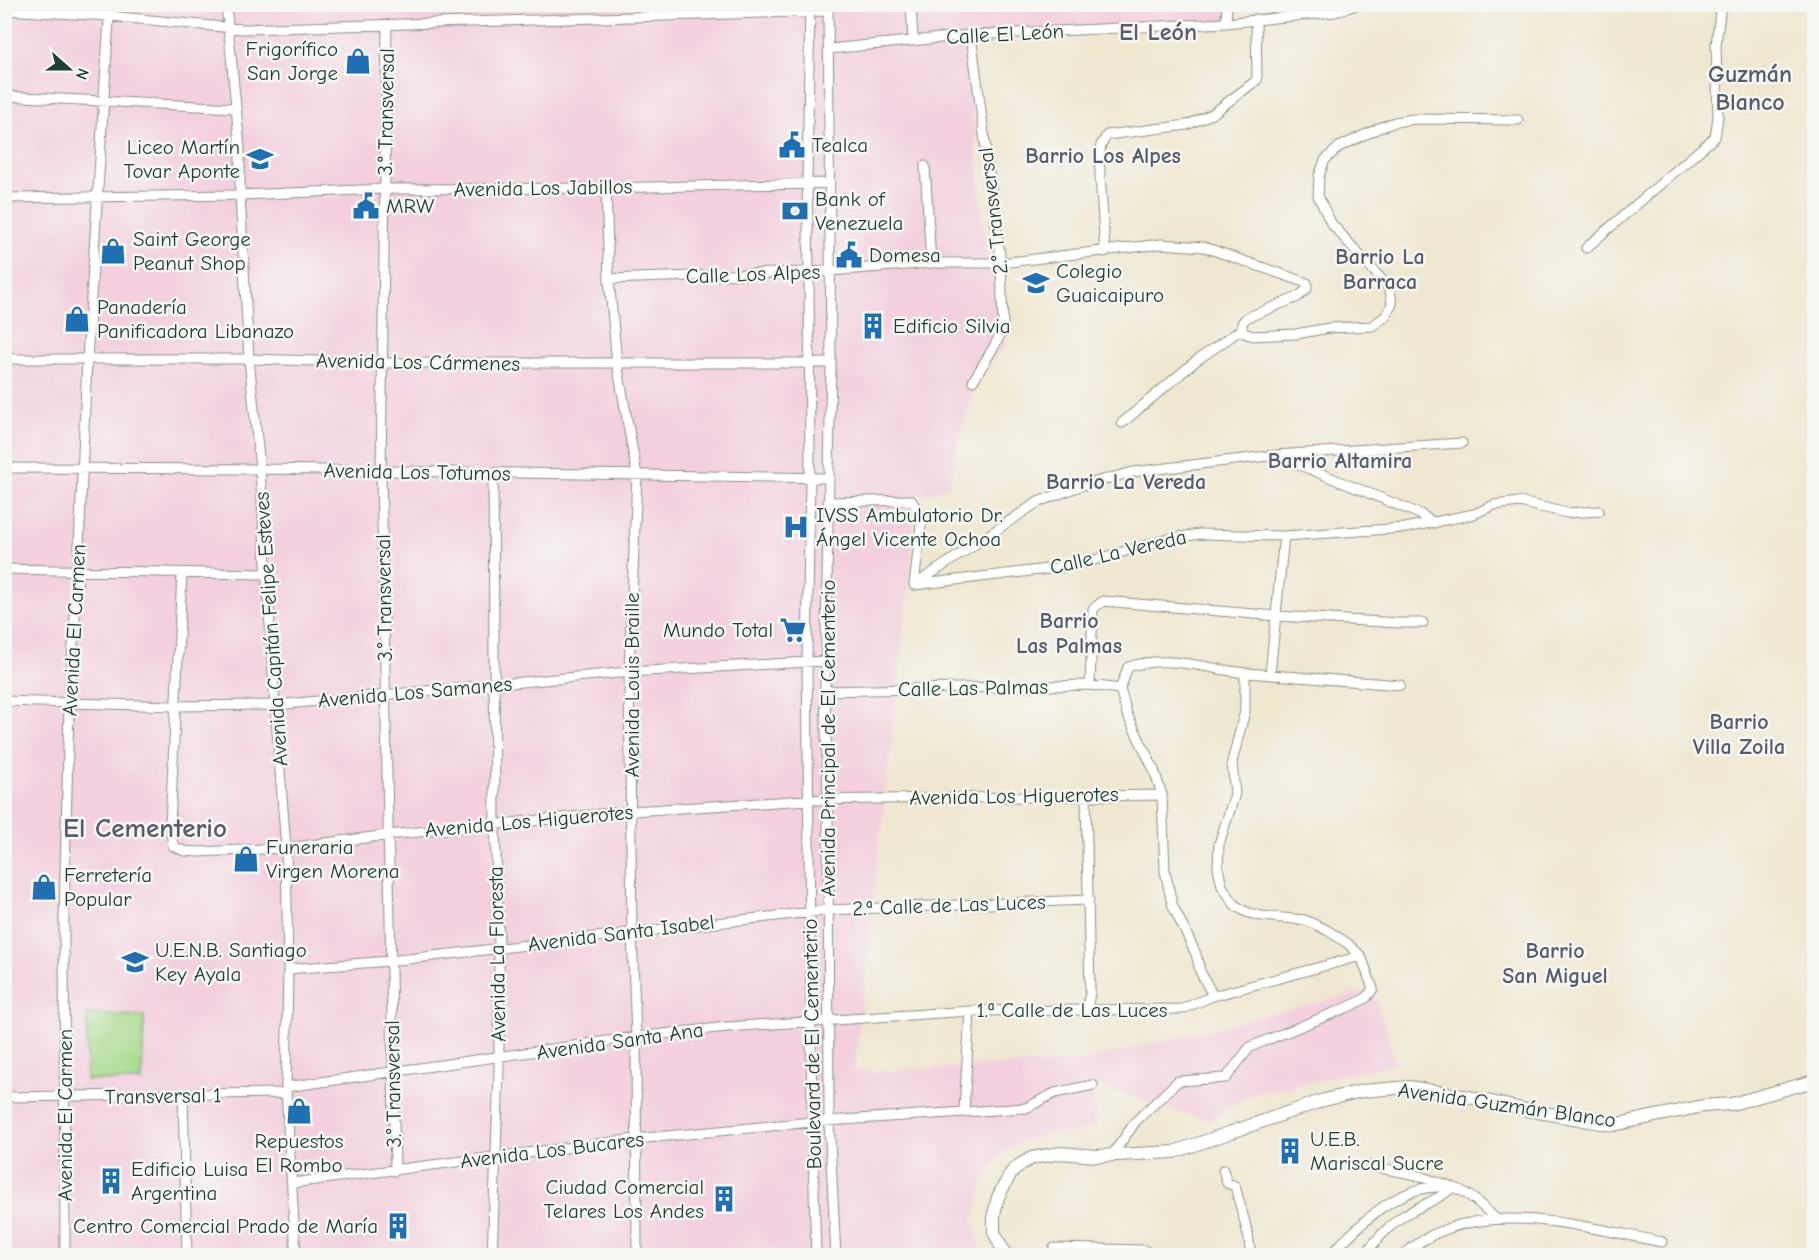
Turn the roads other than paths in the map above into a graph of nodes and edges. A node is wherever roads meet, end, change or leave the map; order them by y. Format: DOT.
graph roads {
  1 [pos="110,4"];
  2 [pos="226,4"];
  3 [pos="911,4"];
  4 [pos="1227,4"];
  5 [pos="1359,4"];
  6 [pos="1721,4"];
  7 [pos="810,7"];
  8 [pos="828,8"];
  9 [pos="4,10"];
  10 [pos="109,16"];
  11 [pos="1256,19"];
  12 [pos="1226,23"];
  13 [pos="387,25"];
  14 [pos="228,27"];
  15 [pos="971,35"];
  16 [pos="913,40"];
  17 [pos="829,49"];
  18 [pos="4,96"];
  19 [pos="103,101"];
  20 [pos="236,108"];
  21 [pos="1518,120"];
  22 [pos="925,166"];
  23 [pos="807,183"];
  24 [pos="830,183"];
  25 [pos="606,188"];
  26 [pos="384,189"];
  27 [pos="240,195"];
  28 [pos="97,197"];
  29 [pos="4,198"];
  30 [pos="1586,248"];
  31 [pos="1105,252"];
  32 [pos="932,263"];
  33 [pos="1001,263"];
  34 [pos="830,271"];
  35 [pos="810,272"];
  36 [pos="609,279"];
  37 [pos="1242,329"];
  38 [pos="4,359"];
  39 [pos="87,359"];
  40 [pos="249,359"];
  41 [pos="809,362"];
  42 [pos="382,363"];
  43 [pos="617,363"];
  44 [pos="831,363"];
  45 [pos="973,381"];
  46 [pos="1122,423"];
  47 [pos="1462,443"];
  48 [pos="1276,455"];
  49 [pos="4,468"];
  50 [pos="83,468"];
  51 [pos="260,469"];
  52 [pos="381,472"];
  53 [pos="493,473"];
  54 [pos="636,475"];
  55 [pos="810,478"];
  56 [pos="829,478"];
  57 [pos="828,502"];
  58 [pos="1599,511"];
  59 [pos="1435,523"];
  60 [pos="1284,536"];
  61 [pos="4,569"];
  62 [pos="78,571"];
  63 [pos="182,573"];
  64 [pos="268,574"];
  65 [pos="914,585"];
  66 [pos="1277,616"];
  67 [pos="1423,622"];
  68 [pos="807,661"];
  69 [pos="826,661"];
  70 [pos="629,672"];
  71 [pos="1245,673"];
  72 [pos="1270,674"];
  73 [pos="494,685"];
  74 [pos="1090,685"];
  75 [pos="1400,685"];
  76 [pos="1120,689"];
  77 [pos="825,691"];
  78 [pos="386,696"];
  79 [pos="4,701"];
  80 [pos="69,704"];
  81 [pos="275,705"];
  82 [pos="174,706"];
  83 [pos="1086,795"];
  84 [pos="1162,795"];
  85 [pos="828,799"];
  86 [pos="808,800"];
  87 [pos="632,811"];
  88 [pos="495,825"];
  89 [pos="388,835"];
  90 [pos="286,848"];
  91 [pos="1089,900"];
  92 [pos="828,910"];
  93 [pos="810,911"];
  94 [pos="632,932"];
  95 [pos="499,947"];
  96 [pos="1361,956"];
  97 [pos="390,961"];
  98 [pos="288,969"];
  99 [pos="1213,996"];
  100 [pos="1087,1010"];
  101 [pos="970,1011"];
  102 [pos="828,1021"];
  103 [pos="812,1022"];
  104 [pos="636,1037"];
  105 [pos="499,1058"];
  106 [pos="394,1073"];
  107 [pos="1815,1081"];
  108 [pos="1093,1085"];
  109 [pos="286,1090"];
  110 [pos="183,1095"];
  111 [pos="4,1097"];
  112 [pos="65,1098"];
  113 [pos="964,1111"];
  114 [pos="812,1122"];
  115 [pos="829,1122"];
  116 [pos="635,1139"];
  117 [pos="1112,1155"];
  118 [pos="496,1157"];
  119 [pos="1370,1167"];
  120 [pos="1223,1170"];
  121 [pos="395,1171"];
  122 [pos="292,1183"];
  123 [pos="1453,1187"];
  124 [pos="1496,1218"];
  125 [pos="1662,1242"];
  126 [pos="1054,1248"];
  127 [pos="65,1256"];
  128 [pos="187,1256"];
  129 [pos="296,1256"];
  130 [pos="492,1256"];
  131 [pos="637,1256"];
  132 [pos="816,1256"];
  133 [pos="836,1256"];
  134 [pos="1006,1256"];
  135 [pos="1155,1256"];
  136 [pos="1251,1256"];
  137 [pos="1329,1256"];
  138 [pos="1363,1256"];
  139 [pos="1403,1256"];
  1 -- 10 [label="street, Avenida El Carmen"];
  2 -- 14 [label="street, Avenida Capitán Felipe Esteves"];
  3 -- 16 [label="street"];
  4 -- 12 [label="street"];
  5 -- 11 [label="street, Calle El León"];
  6 -- 30 [label="street"];
  7 -- 8 [label="street"];
  7 -- 13 [label="street"];
  7 -- 23 [label="street, Boulevard de El Cementerio"];
  8 -- 17 [label="street, Avenida Principal de El Cementerio"];
  9 -- 10 [label="street"];
  10 -- 14 [label="street"];
  10 -- 19 [label="street, Avenida El Carmen"];
  11 -- 12 [label="street, Calle El León"];
  11 -- 31 [label="street"];
  12 -- 15 [label="street, Calle El León"];
  13 -- 14 [label="street"];
  13 -- 26 [label="street, 3.° Transversal"];
  14 -- 20 [label="street, Avenida Capitán Felipe Esteves"];
  15 -- 16 [label="street, Calle El León"];
  15 -- 33 [label="street, 2.° Transversal"];
  16 -- 17 [label="street, Calle El León"];
  17 -- 24 [label="street, Avenida Principal de El Cementerio"];
  18 -- 19 [label="street"];
  19 -- 20 [label="street"];
  19 -- 28 [label="street, Avenida El Carmen"];
  20 -- 27 [label="street, Avenida Capitán Felipe Esteves"];
  21 -- 37 [label="street"];
  22 -- 32 [label="street"];
  23 -- 24 [label="street, Avenida Los Jabillos"];
  23 -- 25 [label="street, Avenida Los Jabillos"];
  23 -- 35 [label="street, Boulevard de El Cementerio"];
  24 -- 34 [label="street, Avenida Principal de El Cementerio"];
  25 -- 26 [label="street, Avenida Los Jabillos"];
  25 -- 36 [label="street, Avenida Louis Braille"];
  26 -- 27 [label="street, Avenida Los Jabillos"];
  26 -- 42 [label="street, 3.° Transversal"];
  27 -- 28 [label="street, Avenida Los Jabillos"];
  27 -- 40 [label="street, Avenida Capitán Felipe Esteves"];
  28 -- 29 [label="street, Avenida Los Jabillos"];
  28 -- 39 [label="street, Avenida El Carmen"];
  31 -- 33 [label="street, Calle Los Alpes"];
  31 -- 37 [label="street, Calle Los Alpes"];
  32 -- 33 [label="street, Calle Los Alpes"];
  32 -- 34 [label="street, Calle Los Alpes"];
  33 -- 45 [label="street, 2.° Transversal"];
  34 -- 35 [label="street, Calle Los Alpes"];
  34 -- 44 [label="street, Avenida Principal de El Cementerio"];
  35 -- 36 [label="street, Calle Los Alpes"];
  35 -- 41 [label="street, Boulevard de El Cementerio"];
  36 -- 43 [label="street, Avenida Louis Braille"];
  37 -- 46 [label="street"];
  38 -- 39 [label="street, Avenida Los Cármenes"];
  39 -- 40 [label="street, Avenida Los Cármenes"];
  39 -- 50 [label="street, Avenida El Carmen"];
  40 -- 42 [label="street, Avenida Los Cármenes"];
  40 -- 51 [label="street, Avenida Capitán Felipe Esteves"];
  41 -- 43 [label="street, Avenida Los Cármenes"];
  41 -- 44 [label="street, Avenida Los Cármenes"];
  41 -- 55 [label="street, Boulevard de El Cementerio"];
  42 -- 43 [label="street, Avenida Los Cármenes"];
  42 -- 52 [label="street, 3.° Transversal"];
  43 -- 54 [label="street, Avenida Louis Braille"];
  44 -- 56 [label="street, Avenida Principal de El Cementerio"];
  47 -- 48 [label="street"];
  48 -- 59 [label="street"];
  48 -- 65 [label="street"];
  49 -- 50 [label="street, Avenida Los Totumos"];
  50 -- 51 [label="street, Avenida Los Totumos"];
  50 -- 62 [label="street, Avenida El Carmen"];
  51 -- 52 [label="street, Avenida Los Totumos"];
  51 -- 64 [label="street, Avenida Capitán Felipe Esteves"];
  52 -- 53 [label="street, Avenida Los Totumos"];
  52 -- 78 [label="street, 3.° Transversal"];
  53 -- 54 [label="street, Avenida Los Totumos"];
  53 -- 73 [label="street, Avenida La Floresta"];
  54 -- 55 [label="street, Avenida Los Totumos"];
  54 -- 70 [label="street, Avenida Louis Braille"];
  55 -- 56 [label="street, Avenida Los Totumos"];
  55 -- 68 [label="street, Boulevard de El Cementerio"];
  56 -- 57 [label="street, Avenida Principal de El Cementerio"];
  57 -- 65 [label="street"];
  57 -- 69 [label="street, Avenida Principal de El Cementerio"];
  58 -- 59 [label="street, Calle La Vereda"];
  59 -- 60 [label="street, Calle La Vereda"];
  60 -- 65 [label="street, Calle La Vereda"];
  60 -- 66 [label="street"];
  61 -- 62 [label="street"];
  62 -- 63 [label="street"];
  62 -- 80 [label="street, Avenida El Carmen"];
  63 -- 64 [label="street"];
  63 -- 82 [label="street, Avenida Los Higuerotes"];
  64 -- 81 [label="street, Avenida Capitán Felipe Esteves"];
  66 -- 67 [label="street"];
  66 -- 72 [label="street"];
  66 -- 74 [label="street"];
  68 -- 69 [label="street, Avenida Los Samanes"];
  68 -- 70 [label="street, Avenida Los Samanes"];
  68 -- 86 [label="street, Boulevard de El Cementerio"];
  69 -- 77 [label="street, Avenida Principal de El Cementerio"];
  70 -- 73 [label="street, Avenida Los Samanes"];
  70 -- 87 [label="street, Avenida Louis Braille"];
  71 -- 72 [label="street"];
  71 -- 76 [label="street"];
  71 -- 96 [label="street"];
  72 -- 75 [label="street"];
  73 -- 78 [label="street, Avenida Los Samanes"];
  73 -- 88 [label="street, Avenida La Floresta"];
  74 -- 76 [label="street, Calle Las Palmas"];
  74 -- 77 [label="street, Calle Las Palmas"];
  76 -- 84 [label="street"];
  77 -- 85 [label="street, Avenida Principal de El Cementerio"];
  78 -- 81 [label="street, Avenida Los Samanes"];
  78 -- 89 [label="street, 3.° Transversal"];
  79 -- 80 [label="street, Avenida Los Samanes"];
  80 -- 82 [label="street, Avenida Los Samanes"];
  80 -- 112 [label="street, Avenida El Carmen"];
  81 -- 82 [label="street, Avenida Los Samanes"];
  81 -- 90 [label="street, Avenida Capitán Felipe Esteves"];
  82 -- 90 [label="street, Avenida Los Higuerotes"];
  83 -- 84 [label="street, Avenida Los Higuerotes"];
  83 -- 85 [label="street, Avenida Los Higuerotes"];
  83 -- 91 [label="street"];
  84 -- 99 [label="street"];
  85 -- 86 [label="street, Avenida Los Higuerotes"];
  85 -- 92 [label="street, Avenida Principal de El Cementerio"];
  86 -- 87 [label="street, Avenida Los Higuerotes"];
  86 -- 93 [label="street, Boulevard de El Cementerio"];
  87 -- 88 [label="street, Avenida Los Higuerotes"];
  87 -- 94 [label="street, Avenida Louis Braille"];
  88 -- 89 [label="street, Avenida Los Higuerotes"];
  88 -- 95 [label="street, Avenida La Floresta"];
  89 -- 90 [label="street, Avenida Los Higuerotes"];
  89 -- 97 [label="street, 3.° Transversal"];
  90 -- 98 [label="street, Avenida Capitán Felipe Esteves"];
  91 -- 92 [label="street, 2.ª Calle de Las Luces"];
  91 -- 100 [label="street"];
  92 -- 93 [label="street, 2.ª Calle de Las Luces"];
  92 -- 102 [label="street, Avenida Principal de El Cementerio"];
  93 -- 94 [label="street, Avenida Santa Isabel"];
  93 -- 103 [label="street, Boulevard de El Cementerio"];
  94 -- 95 [label="street, Avenida Santa Isabel"];
  94 -- 104 [label="street, Avenida Louis Braille"];
  95 -- 97 [label="street, Avenida Santa Isabel"];
  95 -- 105 [label="street, Avenida La Floresta"];
  96 -- 99 [label="street, 1.ª Calle de Las Luces"];
  96 -- 117 [label="street"];
  97 -- 98 [label="street, Avenida Santa Isabel"];
  97 -- 106 [label="street, 3.° Transversal"];
  98 -- 109 [label="street, Avenida Capitán Felipe Esteves"];
  99 -- 100 [label="street, 1.ª Calle de Las Luces"];
  100 -- 101 [label="street, 1.ª Calle de Las Luces"];
  101 -- 102 [label="street, 1.ª Calle de Las Luces"];
  101 -- 113 [label="street"];
  102 -- 103 [label="street, 1.ª Calle de Las Luces"];
  102 -- 115 [label="street, Avenida Principal de El Cementerio"];
  103 -- 104 [label="street, Avenida Santa Ana"];
  103 -- 114 [label="street, Boulevard de El Cementerio"];
  104 -- 105 [label="street, Avenida Santa Ana"];
  104 -- 116 [label="street, Avenida Louis Braille"];
  105 -- 106 [label="street, Avenida Santa Ana"];
  105 -- 118 [label="street, Avenida La Floresta"];
  106 -- 109 [label="street, Avenida Santa Ana"];
  106 -- 121 [label="street, 3.° Transversal"];
  107 -- 117 [label="street, Avenida Guzmán Blanco"];
  108 -- 113 [label="street, Avenida Los Bucares"];
  109 -- 110 [label="street, Transversal 1"];
  109 -- 122 [label="street, Avenida Capitán Felipe Esteves"];
  110 -- 112 [label="street, Transversal 1"];
  110 -- 128 [label="street"];
  111 -- 112 [label="street, Transversal 1"];
  112 -- 127 [label="street, Avenida El Carmen"];
  113 -- 115 [label="street, Avenida Los Bucares"];
  114 -- 115 [label="street, Avenida Los Bucares"];
  114 -- 116 [label="street, Avenida Los Bucares"];
  114 -- 132 [label="street, Boulevard de El Cementerio"];
  115 -- 133 [label="street, Avenida Principal de El Cementerio"];
  116 -- 118 [label="street, Avenida Los Bucares"];
  116 -- 131 [label="street, Avenida Louis Braille"];
  117 -- 134 [label="street, Avenida Guzmán Blanco"];
  118 -- 121 [label="street, Avenida Los Bucares"];
  118 -- 130 [label="street, Avenida La Floresta"];
  119 -- 123 [label="street"];
  120 -- 136 [label="street"];
  121 -- 122 [label="street, Avenida Los Bucares"];
  122 -- 129 [label="street, Avenida Capitán Felipe Esteves"];
  123 -- 124 [label="street"];
  123 -- 137 [label="street"];
  123 -- 138 [label="street"];
  124 -- 125 [label="street"];
  124 -- 139 [label="street"];
  126 -- 135 [label="street"];
}
